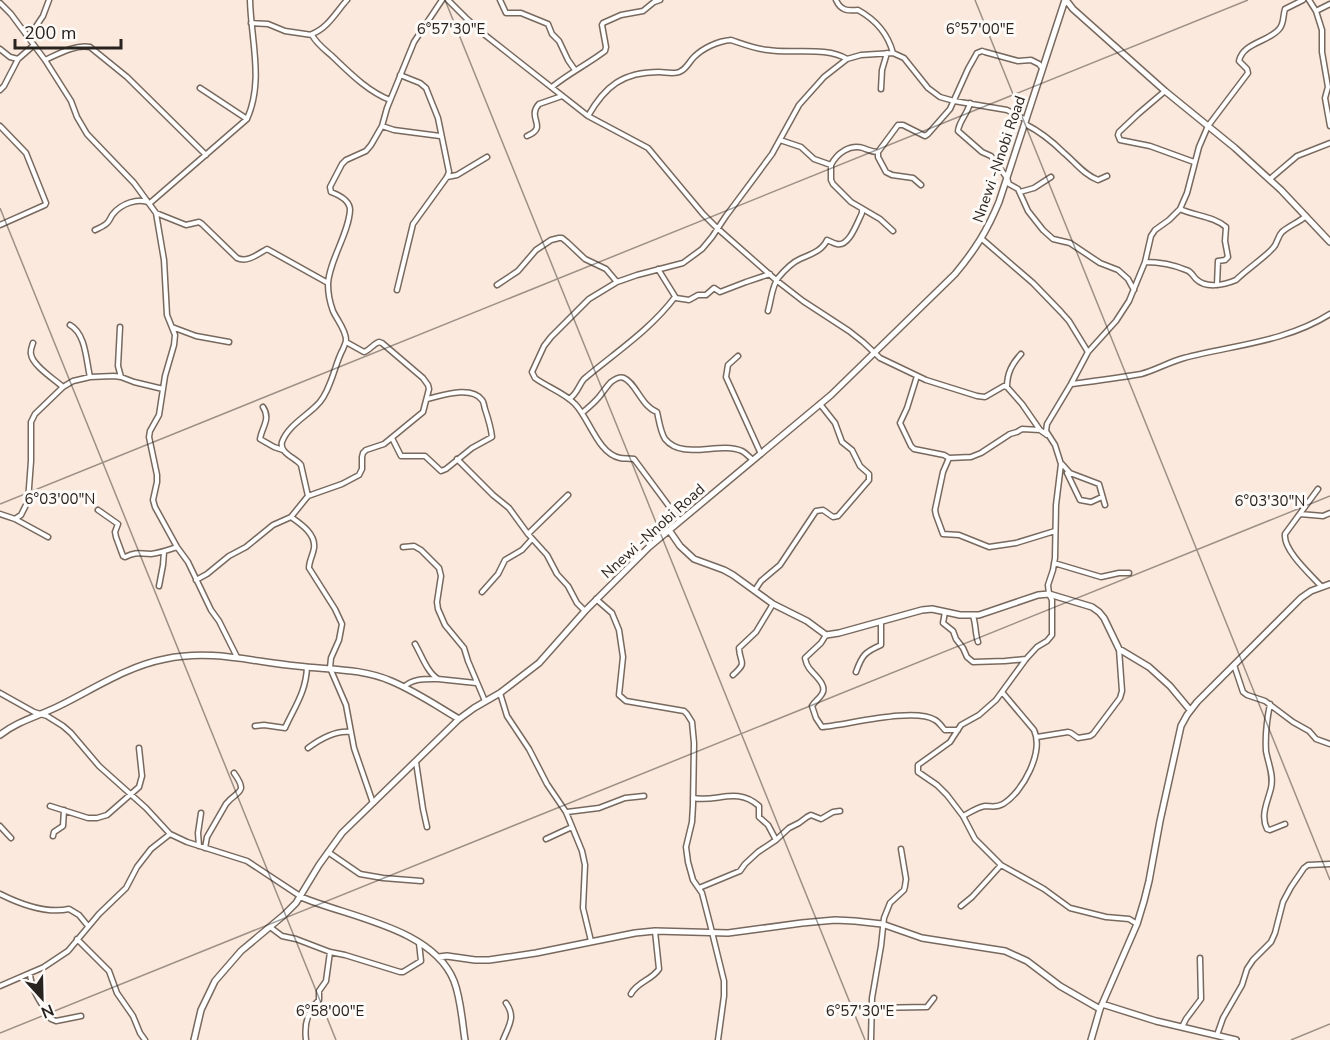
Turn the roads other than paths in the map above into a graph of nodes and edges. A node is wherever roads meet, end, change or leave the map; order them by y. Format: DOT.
graph roads {
  1 [pos="49,0"];
  2 [pos="250,0"];
  3 [pos="347,0"];
  4 [pos="442,0"];
  5 [pos="457,0"];
  6 [pos="500,0"];
  7 [pos="660,0"];
  8 [pos="836,0"];
  9 [pos="1065,0"];
  10 [pos="1303,0"];
  11 [pos="1309,0"];
  12 [pos="450,2"];
  13 [pos="0,3"];
  14 [pos="1330,4"];
  15 [pos="1062,9"];
  16 [pos="1073,9"];
  17 [pos="1316,11"];
  18 [pos="251,23"];
  19 [pos="312,34"];
  20 [pos="29,38"];
  21 [pos="34,45"];
  22 [pos="0,49"];
  23 [pos="890,53"];
  24 [pos="18,59"];
  25 [pos="847,59"];
  26 [pos="45,60"];
  27 [pos="1042,69"];
  28 [pos="574,70"];
  29 [pos="400,75"];
  30 [pos="552,87"];
  31 [pos="200,88"];
  32 [pos="881,89"];
  33 [pos="0,90"];
  34 [pos="1165,91"];
  35 [pos="562,96"];
  36 [pos="390,100"];
  37 [pos="954,101"];
  38 [pos="970,103"];
  39 [pos="588,116"];
  40 [pos="247,119"];
  41 [pos="1025,122"];
  42 [pos="0,126"];
  43 [pos="382,126"];
  44 [pos="1208,126"];
  45 [pos="1330,126"];
  46 [pos="1330,135"];
  47 [pos="440,136"];
  48 [pos="527,136"];
  49 [pos="780,140"];
  50 [pos="1329,143"];
  51 [pos="878,152"];
  52 [pos="206,155"];
  53 [pos="487,157"];
  54 [pos="1194,162"];
  55 [pos="831,165"];
  56 [pos="1107,176"];
  57 [pos="447,177"];
  58 [pos="1051,177"];
  59 [pos="1007,178"];
  60 [pos="1270,179"];
  61 [pos="921,186"];
  62 [pos="1020,192"];
  63 [pos="150,203"];
  64 [pos="862,209"];
  65 [pos="1180,209"];
  66 [pos="156,213"];
  67 [pos="1306,216"];
  68 [pos="0,225"];
  69 [pos="717,228"];
  70 [pos="95,230"];
  71 [pos="893,231"];
  72 [pos="982,239"];
  73 [pos="1330,242"];
  74 [pos="1145,262"];
  75 [pos="658,269"];
  76 [pos="770,274"];
  77 [pos="776,280"];
  78 [pos="617,282"];
  79 [pos="328,283"];
  80 [pos="497,285"];
  81 [pos="1217,285"];
  82 [pos="397,290"];
  83 [pos="1134,290"];
  84 [pos="675,297"];
  85 [pos="768,311"];
  86 [pos="1330,314"];
  87 [pos="70,325"];
  88 [pos="120,327"];
  89 [pos="172,327"];
  90 [pos="229,342"];
  91 [pos="346,342"];
  92 [pos="33,343"];
  93 [pos="1088,352"];
  94 [pos="874,353"];
  95 [pos="1021,354"];
  96 [pos="738,356"];
  97 [pos="917,376"];
  98 [pos="90,377"];
  99 [pos="121,377"];
  100 [pos="1071,384"];
  101 [pos="63,387"];
  102 [pos="1007,387"];
  103 [pos="163,389"];
  104 [pos="427,399"];
  105 [pos="569,399"];
  106 [pos="820,404"];
  107 [pos="263,407"];
  108 [pos="582,413"];
  109 [pos="1041,430"];
  110 [pos="1048,435"];
  111 [pos="392,438"];
  112 [pos="283,450"];
  113 [pos="761,454"];
  114 [pos="949,458"];
  115 [pos="457,459"];
  116 [pos="753,460"];
  117 [pos="1061,464"];
  118 [pos="1065,469"];
  119 [pos="1318,489"];
  120 [pos="568,495"];
  121 [pos="308,496"];
  122 [pos="1102,497"];
  123 [pos="1105,505"];
  124 [pos="98,510"];
  125 [pos="1330,513"];
  126 [pos="0,514"];
  127 [pos="1300,514"];
  128 [pos="291,517"];
  129 [pos="15,519"];
  130 [pos="680,521"];
  131 [pos="669,530"];
  132 [pos="1055,531"];
  133 [pos="528,534"];
  134 [pos="48,537"];
  135 [pos="532,539"];
  136 [pos="177,547"];
  137 [pos="403,547"];
  138 [pos="164,552"];
  139 [pos="1054,563"];
  140 [pos="1129,573"];
  141 [pos="196,580"];
  142 [pos="1330,584"];
  143 [pos="159,586"];
  144 [pos="1321,586"];
  145 [pos="755,590"];
  146 [pos="482,592"];
  147 [pos="1049,594"];
  148 [pos="596,599"];
  149 [pos="773,604"];
  150 [pos="585,611"];
  151 [pos="945,612"];
  152 [pos="973,616"];
  153 [pos="881,621"];
  154 [pos="826,635"];
  155 [pos="978,642"];
  156 [pos="415,644"];
  157 [pos="1119,649"];
  158 [pos="237,657"];
  159 [pos="1026,659"];
  160 [pos="1234,665"];
  161 [pos="307,667"];
  162 [pos="330,668"];
  163 [pos="856,672"];
  164 [pos="733,675"];
  165 [pos="438,679"];
  166 [pos="477,684"];
  167 [pos="404,687"];
  168 [pos="1002,692"];
  169 [pos="0,693"];
  170 [pos="500,693"];
  171 [pos="485,701"];
  172 [pos="1270,704"];
  173 [pos="1190,710"];
  174 [pos="42,714"];
  175 [pos="459,720"];
  176 [pos="255,726"];
  177 [pos="958,730"];
  178 [pos="352,732"];
  179 [pos="0,735"];
  180 [pos="1037,737"];
  181 [pos="1330,744"];
  182 [pos="139,748"];
  183 [pos="308,748"];
  184 [pos="416,761"];
  185 [pos="234,773"];
  186 [pos="131,795"];
  187 [pos="645,796"];
  188 [pos="693,798"];
  189 [pos="372,803"];
  190 [pos="50,806"];
  191 [pos="64,810"];
  192 [pos="840,811"];
  193 [pos="566,812"];
  194 [pos="201,813"];
  195 [pos="963,816"];
  196 [pos="1285,824"];
  197 [pos="0,826"];
  198 [pos="427,827"];
  199 [pos="572,827"];
  200 [pos="170,834"];
  201 [pos="53,836"];
  202 [pos="11,838"];
  203 [pos="546,839"];
  204 [pos="776,840"];
  205 [pos="199,846"];
  206 [pos="205,848"];
  207 [pos="901,849"];
  208 [pos="328,852"];
  209 [pos="1330,864"];
  210 [pos="1000,865"];
  211 [pos="420,881"];
  212 [pos="699,888"];
  213 [pos="0,894"];
  214 [pos="301,897"];
  215 [pos="961,906"];
  216 [pos="882,924"];
  217 [pos="1137,924"];
  218 [pos="88,926"];
  219 [pos="270,927"];
  220 [pos="655,931"];
  221 [pos="712,933"];
  222 [pos="77,939"];
  223 [pos="591,941"];
  224 [pos="419,942"];
  225 [pos="330,952"];
  226 [pos="439,957"];
  227 [pos="1200,958"];
  228 [pos="30,973"];
  229 [pos="0,986"];
  230 [pos="631,994"];
  231 [pos="934,998"];
  232 [pos="506,1003"];
  233 [pos="1101,1007"];
  234 [pos="872,1008"];
  235 [pos="81,1016"];
  236 [pos="1182,1027"];
  237 [pos="1217,1035"];
  238 [pos="145,1040"];
  239 [pos="194,1040"];
  240 [pos="306,1040"];
  241 [pos="465,1040"];
  242 [pos="502,1040"];
  243 [pos="718,1040"];
  244 [pos="871,1040"];
  245 [pos="1090,1040"];
  246 [pos="1236,1040"];
  1 -- 20 [label="street"];
  2 -- 18 [label="street"];
  3 -- 19 [label="street"];
  4 -- 29 [label="street"];
  5 -- 12 [label="street"];
  6 -- 28 [label="street"];
  7 -- 28 [label="street"];
  8 -- 23 [label="street"];
  9 -- 15 [label="main road, Nnewi -Nnobi Road"];
  9 -- 16 [label="main road"];
  10 -- 44 [label="street"];
  11 -- 17 [label="street"];
  12 -- 30 [label="street"];
  13 -- 20 [label="street"];
  14 -- 17 [label="street"];
  15 -- 16 [label="main road"];
  15 -- 27 [label="main road, Nnewi -Nnobi Road"];
  16 -- 34 [label="main road"];
  17 -- 45 [label="street"];
  18 -- 19 [label="street"];
  18 -- 40 [label="street"];
  19 -- 36 [label="street"];
  20 -- 21 [label="street"];
  21 -- 24 [label="street"];
  21 -- 26 [label="street"];
  22 -- 24 [label="street"];
  23 -- 25 [label="street"];
  23 -- 32 [label="street"];
  23 -- 37 [label="street"];
  24 -- 33 [label="street"];
  25 -- 39 [label="street"];
  25 -- 49 [label="street"];
  26 -- 52 [label="street"];
  26 -- 63 [label="street"];
  27 -- 37 [label="street"];
  27 -- 41 [label="main road, Nnewi -Nnobi Road"];
  28 -- 30 [label="street"];
  29 -- 36 [label="street"];
  29 -- 47 [label="street"];
  30 -- 35 [label="street"];
  31 -- 40 [label="street"];
  34 -- 44 [label="main road"];
  34 -- 54 [label="street"];
  35 -- 39 [label="street"];
  35 -- 48 [label="street"];
  36 -- 43 [label="street"];
  37 -- 38 [label="street"];
  37 -- 51 [label="street"];
  38 -- 41 [label="street"];
  38 -- 59 [label="street"];
  39 -- 69 [label="street"];
  40 -- 52 [label="street"];
  41 -- 56 [label="street"];
  41 -- 59 [label="main road, Nnewi -Nnobi Road"];
  42 -- 68 [label="street"];
  43 -- 47 [label="street"];
  43 -- 79 [label="street"];
  44 -- 54 [label="street"];
  44 -- 60 [label="main road"];
  46 -- 50 [label="street"];
  47 -- 57 [label="street"];
  49 -- 55 [label="street"];
  49 -- 69 [label="street"];
  50 -- 60 [label="street"];
  51 -- 55 [label="street"];
  51 -- 61 [label="street"];
  52 -- 63 [label="street"];
  53 -- 57 [label="street"];
  54 -- 65 [label="street"];
  55 -- 64 [label="street"];
  57 -- 82 [label="street"];
  58 -- 62 [label="street"];
  59 -- 62 [label="street"];
  59 -- 72 [label="main road, Nnewi -Nnobi Road"];
  60 -- 67 [label="main road"];
  62 -- 83 [label="street"];
  63 -- 66 [label="street"];
  63 -- 70 [label="street"];
  64 -- 71 [label="street"];
  64 -- 77 [label="street"];
  65 -- 74 [label="street"];
  65 -- 81 [label="street"];
  66 -- 79 [label="street"];
  66 -- 89 [label="street"];
  67 -- 73 [label="main road"];
  67 -- 81 [label="street"];
  69 -- 75 [label="street"];
  69 -- 76 [label="street"];
  72 -- 93 [label="street"];
  72 -- 94 [label="main road, Nnewi -Nnobi Road"];
  74 -- 81 [label="street"];
  74 -- 83 [label="street"];
  75 -- 78 [label="street"];
  75 -- 84 [label="street"];
  76 -- 77 [label="street"];
  76 -- 84 [label="street"];
  77 -- 85 [label="street"];
  77 -- 94 [label="street"];
  78 -- 80 [label="street"];
  78 -- 105 [label="street"];
  79 -- 91 [label="street"];
  83 -- 93 [label="street"];
  84 -- 105 [label="street"];
  86 -- 100 [label="street"];
  87 -- 98 [label="street"];
  88 -- 99 [label="street"];
  89 -- 90 [label="street"];
  89 -- 103 [label="street"];
  91 -- 104 [label="street"];
  91 -- 112 [label="street"];
  92 -- 101 [label="street"];
  93 -- 100 [label="street"];
  94 -- 97 [label="street"];
  94 -- 106 [label="main road, Nnewi -Nnobi Road"];
  95 -- 102 [label="street"];
  96 -- 113 [label="street"];
  97 -- 102 [label="street"];
  97 -- 114 [label="street"];
  98 -- 99 [label="street"];
  98 -- 101 [label="street"];
  99 -- 103 [label="street"];
  100 -- 110 [label="street"];
  101 -- 129 [label="street"];
  102 -- 109 [label="street"];
  103 -- 136 [label="street"];
  104 -- 111 [label="street"];
  104 -- 115 [label="street"];
  105 -- 108 [label="street"];
  106 -- 113 [label="main road, Nnewi -Nnobi Road"];
  106 -- 145 [label="street"];
  107 -- 112 [label="street"];
  108 -- 116 [label="street"];
  108 -- 130 [label="street"];
  109 -- 110 [label="street"];
  109 -- 114 [label="street"];
  110 -- 117 [label="street"];
  111 -- 115 [label="street"];
  111 -- 121 [label="street"];
  112 -- 121 [label="street"];
  113 -- 116 [label="main road, Nnewi -Nnobi Road"];
  114 -- 132 [label="street"];
  115 -- 133 [label="street"];
  116 -- 130 [label="main road, Nnewi -Nnobi Road"];
  117 -- 118 [label="street"];
  117 -- 132 [label="street"];
  118 -- 122 [label="street"];
  118 -- 122 [label="street"];
  119 -- 127 [label="street"];
  120 -- 133 [label="street"];
  121 -- 128 [label="street"];
  122 -- 123 [label="street"];
  124 -- 138 [label="street"];
  125 -- 127 [label="street"];
  126 -- 129 [label="street"];
  127 -- 144 [label="street"];
  128 -- 141 [label="street"];
  128 -- 162 [label="street"];
  129 -- 134 [label="street"];
  130 -- 131 [label="main road, Nnewi -Nnobi Road"];
  131 -- 145 [label="main road"];
  131 -- 148 [label="main road, Nnewi -Nnobi Road"];
  132 -- 139 [label="street"];
  133 -- 135 [label="street"];
  135 -- 146 [label="street"];
  135 -- 150 [label="street"];
  136 -- 138 [label="street"];
  136 -- 141 [label="street"];
  137 -- 166 [label="street"];
  138 -- 143 [label="street"];
  139 -- 140 [label="street"];
  139 -- 147 [label="street"];
  141 -- 158 [label="street"];
  142 -- 144 [label="main road"];
  144 -- 160 [label="main road"];
  145 -- 149 [label="main road"];
  147 -- 152 [label="main road"];
  147 -- 157 [label="main road"];
  147 -- 159 [label="street"];
  148 -- 150 [label="main road, Nnewi -Nnobi Road"];
  148 -- 188 [label="street"];
  149 -- 154 [label="main road"];
  149 -- 164 [label="street"];
  150 -- 170 [label="main road, Nnewi -Nnobi Road"];
  151 -- 152 [label="main road"];
  151 -- 153 [label="main road"];
  151 -- 159 [label="street"];
  152 -- 155 [label="street"];
  153 -- 154 [label="main road"];
  153 -- 163 [label="street"];
  154 -- 177 [label="street"];
  156 -- 165 [label="street"];
  157 -- 173 [label="main road"];
  157 -- 180 [label="street"];
  158 -- 161 [label="main road"];
  158 -- 174 [label="main road"];
  159 -- 168 [label="street"];
  160 -- 172 [label="street"];
  160 -- 173 [label="main road"];
  161 -- 162 [label="main road"];
  161 -- 176 [label="street"];
  162 -- 167 [label="main road"];
  162 -- 178 [label="street"];
  165 -- 166 [label="street"];
  165 -- 167 [label="street"];
  166 -- 171 [label="street"];
  167 -- 175 [label="main road"];
  168 -- 177 [label="street"];
  168 -- 180 [label="street"];
  169 -- 174 [label="street"];
  170 -- 171 [label="main road, Nnewi -Nnobi Road"];
  170 -- 193 [label="street"];
  171 -- 175 [label="main road, Nnewi -Nnobi Road"];
  172 -- 181 [label="street"];
  172 -- 196 [label="street"];
  173 -- 217 [label="main road"];
  174 -- 179 [label="main road"];
  174 -- 186 [label="street"];
  175 -- 184 [label="main road, Nnewi -Nnobi Road"];
  177 -- 195 [label="street"];
  178 -- 183 [label="street"];
  178 -- 189 [label="street"];
  180 -- 195 [label="street"];
  182 -- 186 [label="street"];
  184 -- 189 [label="main road, Nnewi -Nnobi Road"];
  184 -- 198 [label="street"];
  185 -- 206 [label="street"];
  186 -- 191 [label="street"];
  186 -- 200 [label="street"];
  187 -- 193 [label="street"];
  188 -- 204 [label="street"];
  188 -- 212 [label="street"];
  189 -- 208 [label="main road, Nnewi -Nnobi Road"];
  190 -- 191 [label="street"];
  191 -- 201 [label="street"];
  192 -- 204 [label="street"];
  193 -- 199 [label="street"];
  194 -- 205 [label="street"];
  195 -- 210 [label="street"];
  197 -- 202 [label="street"];
  199 -- 203 [label="street"];
  199 -- 223 [label="street"];
  200 -- 205 [label="street"];
  200 -- 218 [label="street"];
  204 -- 212 [label="street"];
  205 -- 206 [label="street"];
  206 -- 214 [label="street"];
  207 -- 216 [label="street"];
  208 -- 211 [label="street"];
  208 -- 214 [label="main road, Nnewi -Nnobi Road"];
  209 -- 237 [label="street"];
  210 -- 215 [label="street"];
  210 -- 217 [label="street"];
  212 -- 221 [label="street"];
  213 -- 218 [label="street"];
  214 -- 219 [label="main road, Nnewi -Nnobi Road"];
  214 -- 224 [label="main road"];
  216 -- 221 [label="main road"];
  216 -- 233 [label="main road"];
  216 -- 234 [label="street"];
  217 -- 233 [label="main road"];
  218 -- 222 [label="street"];
  219 -- 225 [label="street"];
  219 -- 239 [label="main road, Nnewi -Nnobi Road"];
  220 -- 221 [label="main road"];
  220 -- 223 [label="main road"];
  220 -- 230 [label="street"];
  221 -- 243 [label="street"];
  222 -- 228 [label="street"];
  222 -- 238 [label="street"];
  223 -- 226 [label="main road"];
  224 -- 225 [label="street"];
  224 -- 226 [label="main road"];
  225 -- 240 [label="street"];
  226 -- 241 [label="main road"];
  227 -- 236 [label="street"];
  228 -- 229 [label="street"];
  228 -- 235 [label="street"];
  231 -- 234 [label="street"];
  232 -- 242 [label="street"];
  233 -- 236 [label="main road"];
  233 -- 245 [label="main road"];
  234 -- 244 [label="street"];
  236 -- 237 [label="main road"];
  237 -- 246 [label="main road"];
}
